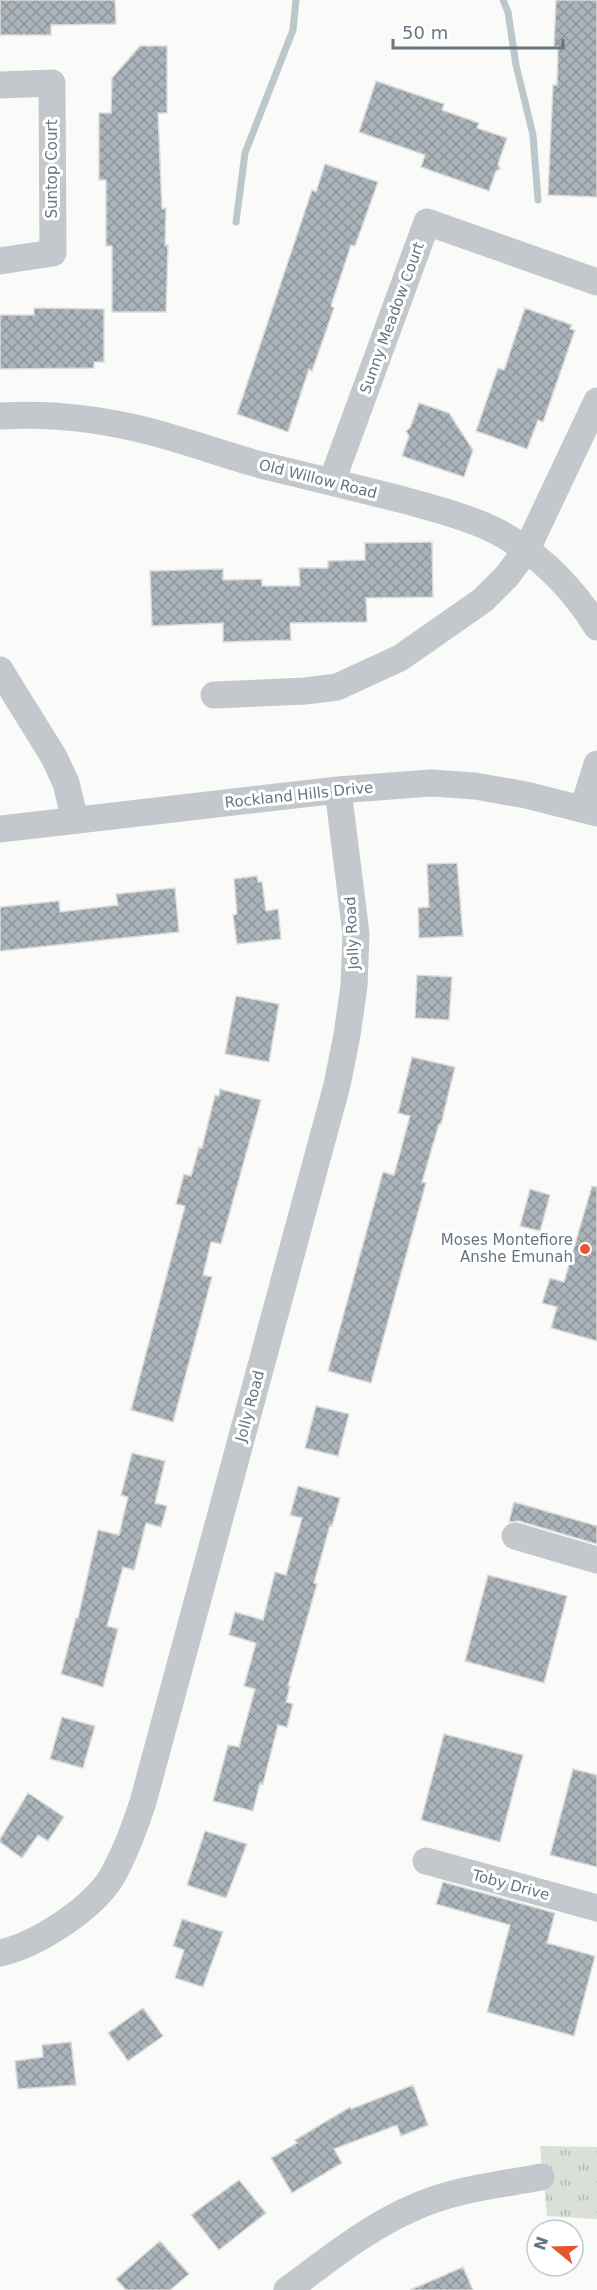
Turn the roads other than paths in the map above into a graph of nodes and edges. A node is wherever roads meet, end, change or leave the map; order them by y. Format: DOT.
graph roads {
  1 [pos="0,85"];
  2 [pos="0,261"];
  3 [pos="597,282"];
  4 [pos="597,401"];
  5 [pos="0,416"];
  6 [pos="332,481"];
  7 [pos="527,549"];
  8 [pos="597,627"];
  9 [pos="0,670"];
  10 [pos="214,695"];
  11 [pos="597,764"];
  12 [pos="338,790"];
  13 [pos="590,811"];
  14 [pos="75,820"];
  15 [pos="0,829"];
  16 [pos="515,1536"];
  17 [pos="597,1560"];
  18 [pos="426,1861"];
  19 [pos="597,1908"];
  20 [pos="0,1953"];
  21 [pos="541,2177"];
  22 [pos="287,2290"];
  1 -- 2 [label="street, Suntop Court"];
  3 -- 6 [label="street, Sunny Meadow Court"];
  4 -- 7 [label="street"];
  5 -- 6 [label="street, Old Willow Road"];
  6 -- 7 [label="street, Old Willow Road"];
  7 -- 8 [label="street, Old Willow Road"];
  7 -- 10 [label="street"];
  9 -- 14 [label="street"];
  11 -- 13 [label="street"];
  12 -- 13 [label="street, Rockland Hills Drive"];
  12 -- 14 [label="street, Rockland Hills Drive"];
  12 -- 20 [label="street, Jolly Road"];
  14 -- 15 [label="street, Rockland Hills Drive"];
  16 -- 17 [label="street"];
  18 -- 19 [label="street, Toby Drive"];
  21 -- 22 [label="street"];
}
